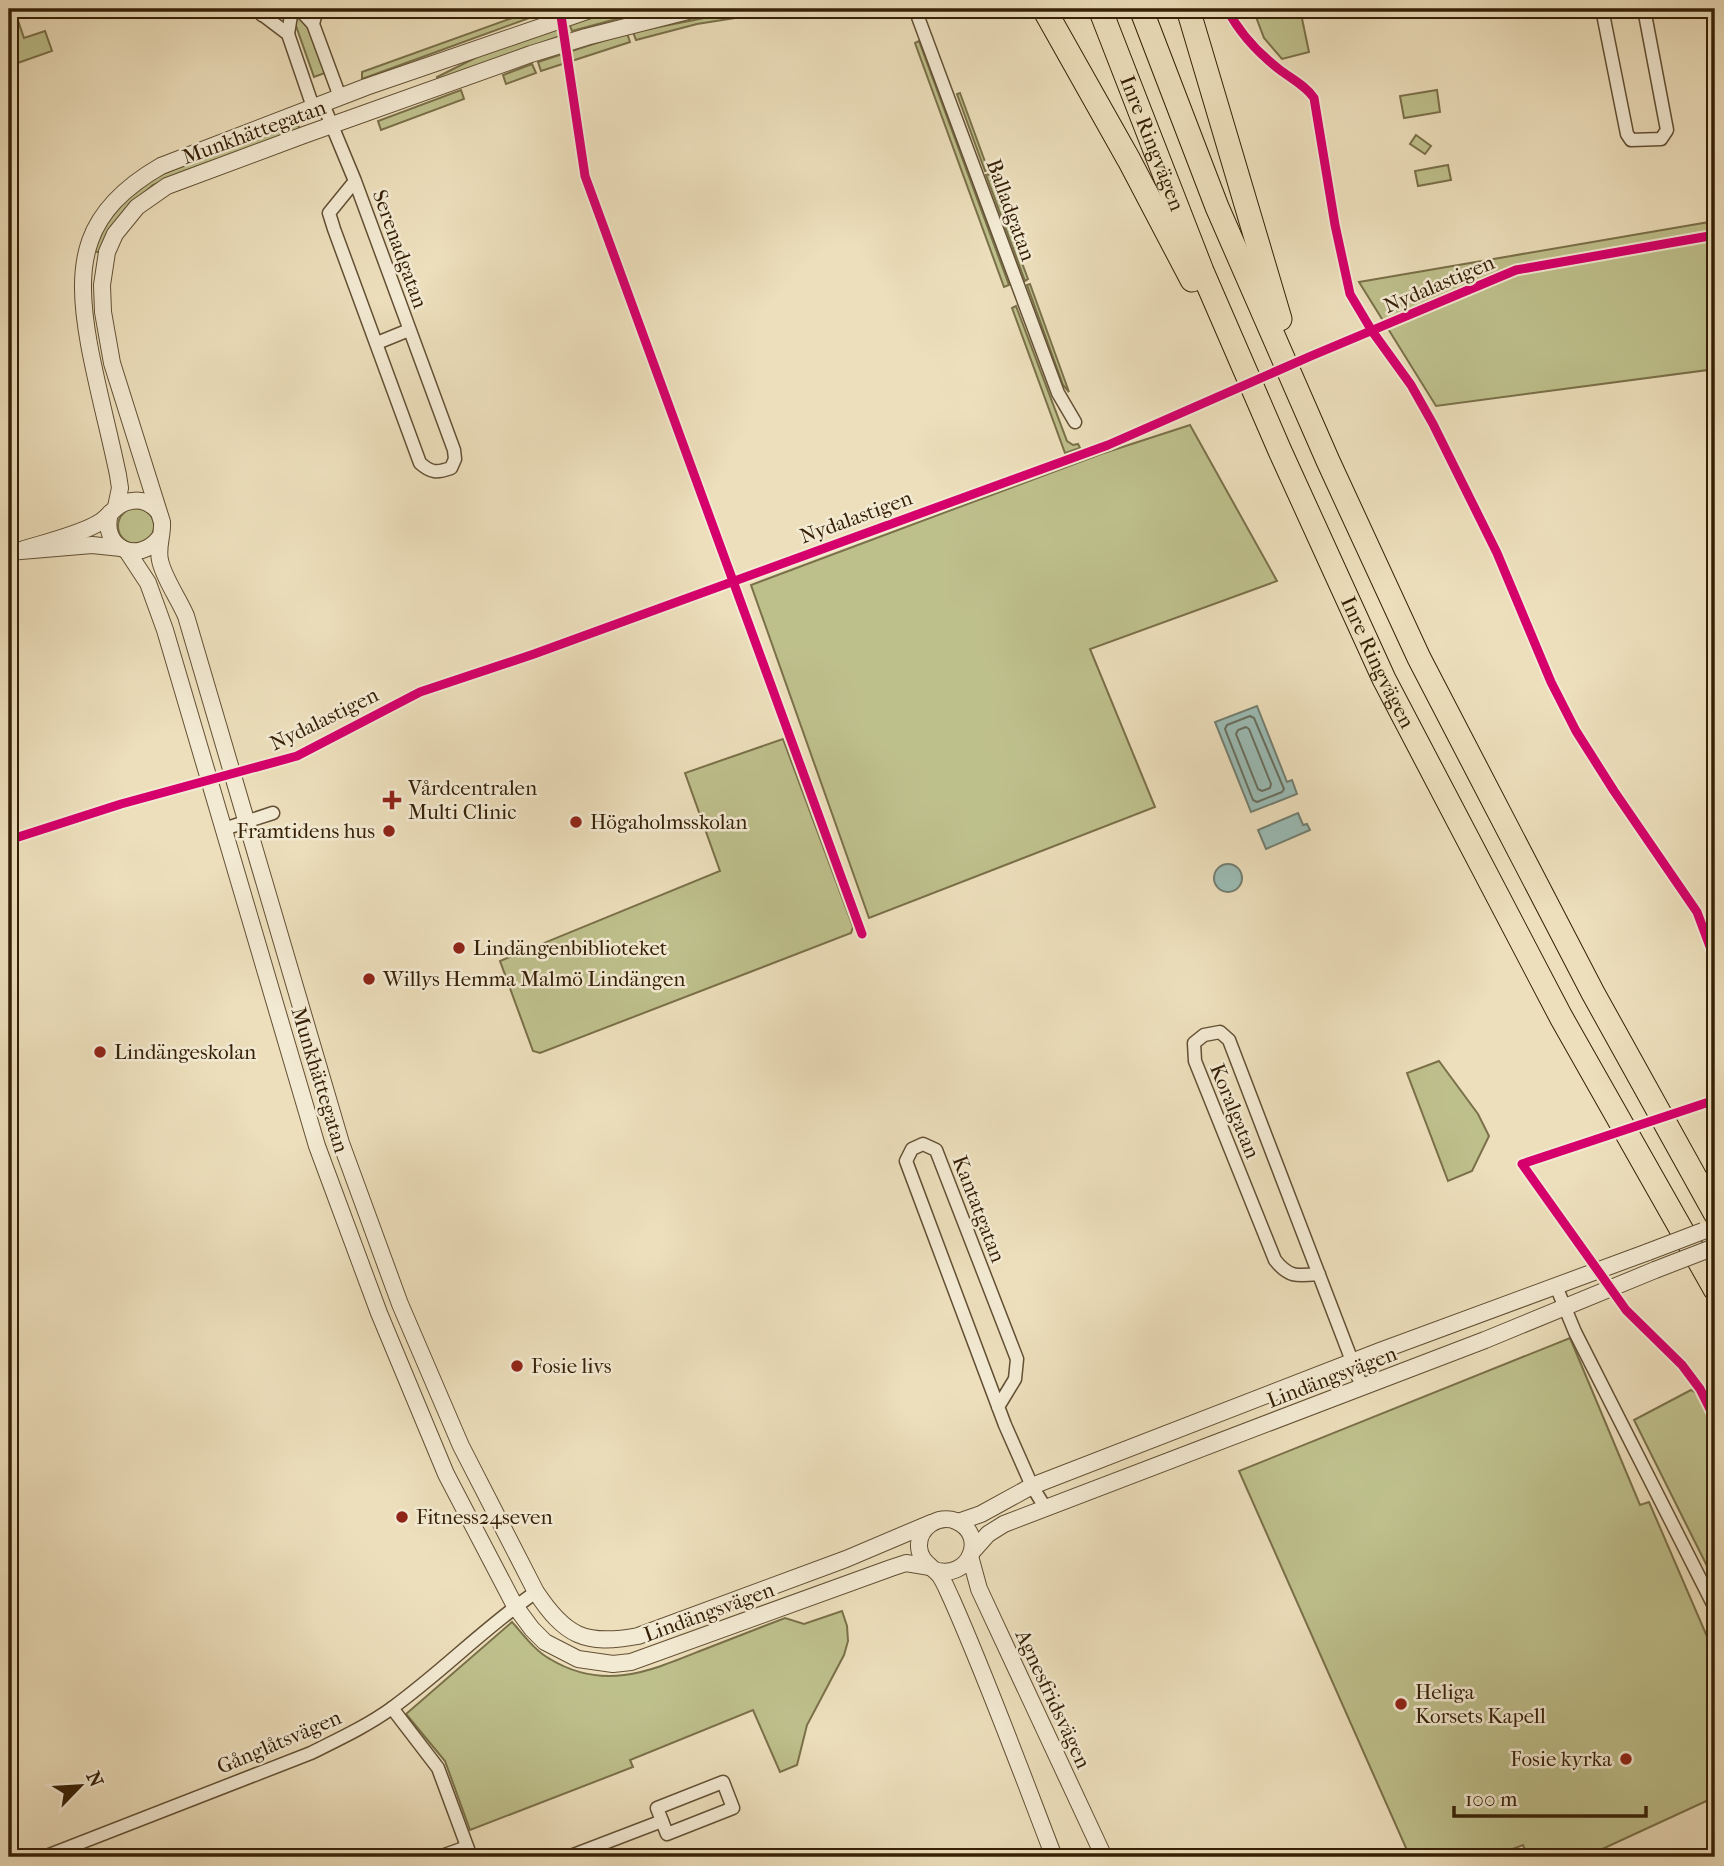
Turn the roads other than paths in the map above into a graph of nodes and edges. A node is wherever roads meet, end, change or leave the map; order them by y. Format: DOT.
graph roads {
  1 [pos="277,9"];
  2 [pos="292,9"];
  3 [pos="299,9"];
  4 [pos="317,9"];
  5 [pos="593,9"];
  6 [pos="696,9"];
  7 [pos="915,9"];
  8 [pos="1044,9"];
  9 [pos="1100,9"];
  10 [pos="1141,9"];
  11 [pos="1188,9"];
  12 [pos="1602,9"];
  13 [pos="1644,9"];
  14 [pos="258,12"];
  15 [pos="313,24"];
  16 [pos="288,34"];
  17 [pos="340,97"];
  18 [pos="318,105"];
  19 [pos="332,125"];
  20 [pos="355,181"];
  21 [pos="409,330"];
  22 [pos="377,343"];
  23 [pos="1075,422"];
  24 [pos="1280,451"];
  25 [pos="1328,461"];
  26 [pos="113,510"];
  27 [pos="157,510"];
  28 [pos="160,537"];
  29 [pos="124,550"];
  30 [pos="15,551"];
  31 [pos="273,813"];
  32 [pos="246,822"];
  33 [pos="223,829"];
  34 [pos="1711,1223"];
  35 [pos="1714,1247"];
  36 [pos="1319,1274"];
  37 [pos="1556,1286"];
  38 [pos="1715,1290"];
  39 [pos="1564,1307"];
  40 [pos="1352,1362"];
  41 [pos="1362,1387"];
  42 [pos="998,1407"];
  43 [pos="1032,1486"];
  44 [pos="1046,1509"];
  45 [pos="958,1522"];
  46 [pos="931,1523"];
  47 [pos="971,1554"];
  48 [pos="932,1568"];
  49 [pos="536,1592"];
  50 [pos="515,1606"];
  51 [pos="1715,1608"];
  52 [pos="391,1708"];
  53 [pos="662,1821"];
  54 [pos="469,1852"];
  55 [pos="44,1857"];
  56 [pos="439,1857"];
  57 [pos="568,1857"];
  58 [pos="1054,1857"];
  59 [pos="1104,1857"];
  1 -- 14 [label="street"];
  2 -- 16 [label="street, Serenadgatan"];
  3 -- 15 [label="street"];
  4 -- 15 [label="street"];
  5 -- 17 [label="street, Munkhättegatan"];
  6 -- 19 [label="street, Munkhättegatan"];
  7 -- 23 [label="street, Balladgatan"];
  8 -- 24 [label="highway"];
  9 -- 24 [label="highway, Inre Ringvägen"];
  10 -- 25 [label="highway, Inre Ringvägen"];
  11 -- 25 [label="highway"];
  12 -- 13 [label="street"];
  14 -- 16 [label="street"];
  15 -- 17 [label="street"];
  16 -- 18 [label="street, Serenadgatan"];
  17 -- 18 [label="street, Munkhättegatan"];
  18 -- 19 [label="street, Serenadgatan"];
  18 -- 26 [label="street, Munkhättegatan"];
  19 -- 20 [label="street, Serenadgatan"];
  19 -- 27 [label="street, Munkhättegatan"];
  20 -- 21 [label="street, Serenadgatan"];
  20 -- 22 [label="street, Serenadgatan"];
  21 -- 22 [label="street, Serenadgatan"];
  21 -- 22 [label="street, Serenadgatan"];
  24 -- 38 [label="highway, Inre Ringvägen"];
  25 -- 34 [label="highway, Inre Ringvägen"];
  26 -- 27 [label="street"];
  26 -- 29 [label="street, Munkhättegatan"];
  26 -- 30 [label="street"];
  27 -- 28 [label="street, Munkhättegatan"];
  28 -- 29 [label="street"];
  28 -- 32 [label="street, Munkhättegatan"];
  29 -- 30 [label="street"];
  29 -- 33 [label="street, Munkhättegatan"];
  31 -- 32 [label="street"];
  32 -- 33 [label="street"];
  32 -- 49 [label="street, Munkhättegatan"];
  33 -- 50 [label="street, Munkhättegatan"];
  34 -- 37 [label="street, Lindängsvägen, bridge"];
  35 -- 39 [label="street, Lindängsvägen, bridge"];
  36 -- 36 [label="street, Koralgatan"];
  36 -- 40 [label="street, Koralgatan"];
  37 -- 39 [label="street"];
  37 -- 40 [label="street, Lindängsvägen"];
  39 -- 41 [label="street, Lindängsvägen"];
  39 -- 51 [label="street"];
  40 -- 41 [label="street, Koralgatan"];
  40 -- 43 [label="street, Lindängsvägen"];
  41 -- 44 [label="street, Lindängsvägen"];
  42 -- 42 [label="street, Kantatgatan"];
  42 -- 43 [label="street, Kantatgatan"];
  43 -- 44 [label="street, Kantatgatan"];
  43 -- 45 [label="street, Lindängsvägen"];
  44 -- 47 [label="street, Lindängsvägen"];
  45 -- 46 [label="street, Lindängsvägen"];
  45 -- 47 [label="street"];
  46 -- 48 [label="street"];
  46 -- 49 [label="street, Lindängsvägen"];
  47 -- 48 [label="street, Lindängsvägen"];
  47 -- 59 [label="street, Agnesfridsvägen"];
  48 -- 50 [label="street, Lindängsvägen"];
  48 -- 58 [label="street"];
  49 -- 50 [label="street, Gånglåtsvägen"];
  50 -- 52 [label="street, Gånglåtsvägen"];
  52 -- 54 [label="street"];
  52 -- 55 [label="street, Gånglåtsvägen"];
  53 -- 53 [label="street"];
  53 -- 57 [label="street"];
  54 -- 56 [label="street"];
}
